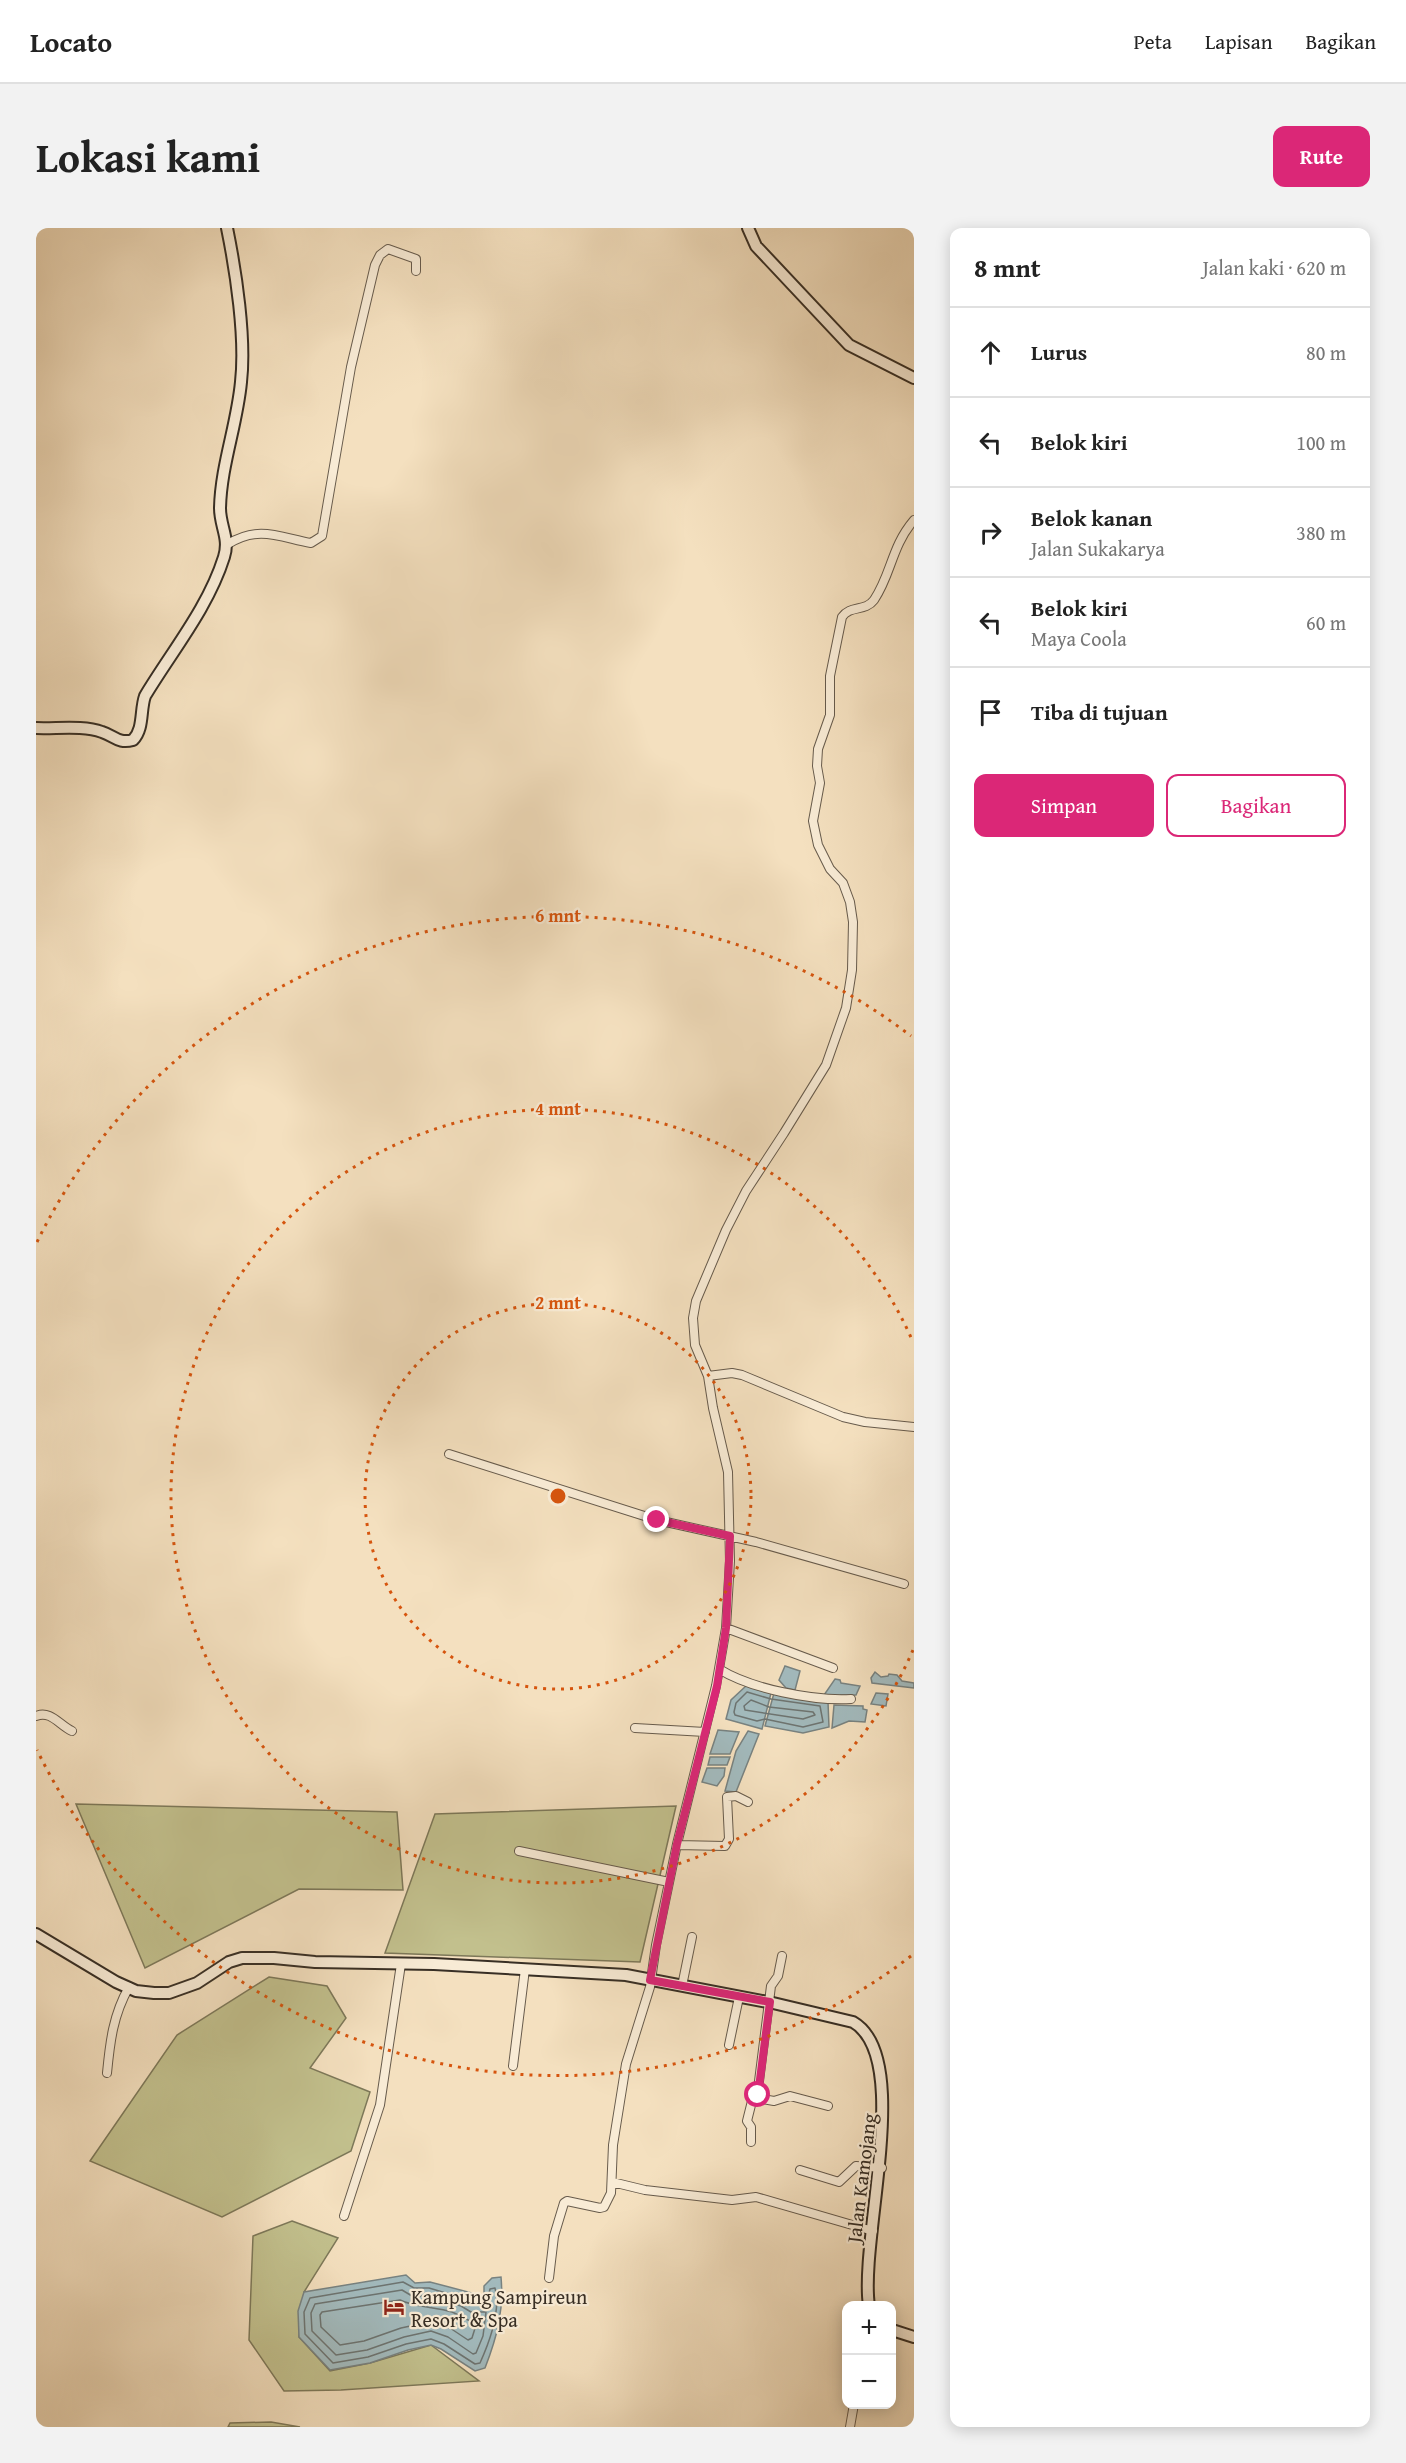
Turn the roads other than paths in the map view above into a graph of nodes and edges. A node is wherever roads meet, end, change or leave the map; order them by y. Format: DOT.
graph roads {
  1 [pos="227,228"];
  2 [pos="748,228"];
  3 [pos="416,271"];
  4 [pos="914,378"];
  5 [pos="914,520"];
  6 [pos="228,544"];
  7 [pos="36,728"];
  8 [pos="708,1376"];
  9 [pos="914,1427"];
  10 [pos="449,1454"];
  11 [pos="730,1536"];
  12 [pos="904,1584"];
  13 [pos="726,1628"];
  14 [pos="833,1668"];
  15 [pos="719,1669"];
  16 [pos="851,1699"];
  17 [pos="36,1716"];
  18 [pos="635,1728"];
  19 [pos="72,1731"];
  20 [pos="705,1732"];
  21 [pos="748,1802"];
  22 [pos="677,1845"];
  23 [pos="519,1851"];
  24 [pos="669,1882"];
  25 [pos="36,1934"];
  26 [pos="692,1937"];
  27 [pos="782,1956"];
  28 [pos="401,1964"];
  29 [pos="525,1969"];
  30 [pos="650,1980"];
  31 [pos="682,1986"];
  32 [pos="129,1987"];
  33 [pos="739,1997"];
  34 [pos="770,2002"];
  35 [pos="729,2045"];
  36 [pos="513,2066"];
  37 [pos="107,2073"];
  38 [pos="756,2098"];
  39 [pos="828,2106"];
  40 [pos="750,2142"];
  41 [pos="882,2168"];
  42 [pos="800,2170"];
  43 [pos="612,2182"];
  44 [pos="344,2216"];
  45 [pos="873,2231"];
  46 [pos="549,2278"];
  47 [pos="868,2301"];
  48 [pos="896,2332"];
  49 [pos="914,2337"];
  50 [pos="853,2409"];
  51 [pos="850,2427"];
  1 -- 6 [label="main road"];
  2 -- 4 [label="main road"];
  3 -- 6 [label="street"];
  5 -- 8 [label="street"];
  6 -- 7 [label="main road"];
  8 -- 9 [label="street"];
  8 -- 11 [label="street"];
  10 -- 11 [label="street"];
  11 -- 12 [label="street"];
  11 -- 13 [label="street"];
  13 -- 14 [label="street"];
  13 -- 15 [label="street"];
  15 -- 16 [label="street"];
  15 -- 20 [label="street"];
  17 -- 19 [label="street"];
  18 -- 20 [label="street"];
  20 -- 22 [label="street"];
  21 -- 22 [label="street"];
  22 -- 24 [label="street"];
  23 -- 24 [label="street"];
  24 -- 30 [label="street"];
  25 -- 32 [label="main road, Jalan Kamojang"];
  26 -- 31 [label="street"];
  27 -- 34 [label="street"];
  28 -- 29 [label="main road, Jalan Kamojang"];
  28 -- 32 [label="main road, Jalan Kamojang"];
  28 -- 44 [label="street"];
  29 -- 30 [label="main road, Jalan Kamojang"];
  29 -- 36 [label="street"];
  30 -- 31 [label="main road, Jalan Kamojang"];
  30 -- 43 [label="street"];
  31 -- 33 [label="main road, Jalan Kamojang"];
  32 -- 37 [label="street"];
  33 -- 34 [label="main road, Jalan Kamojang"];
  33 -- 35 [label="street"];
  34 -- 38 [label="street"];
  34 -- 41 [label="main road, Jalan Kamojang"];
  38 -- 39 [label="street"];
  38 -- 40 [label="street"];
  41 -- 42 [label="street"];
  41 -- 45 [label="main road, Jalan Kamojang"];
  43 -- 45 [label="street"];
  43 -- 46 [label="street"];
  45 -- 47 [label="main road, Jalan Kamojang"];
  48 -- 49 [label="main road"];
  50 -- 51 [label="street"];
}
